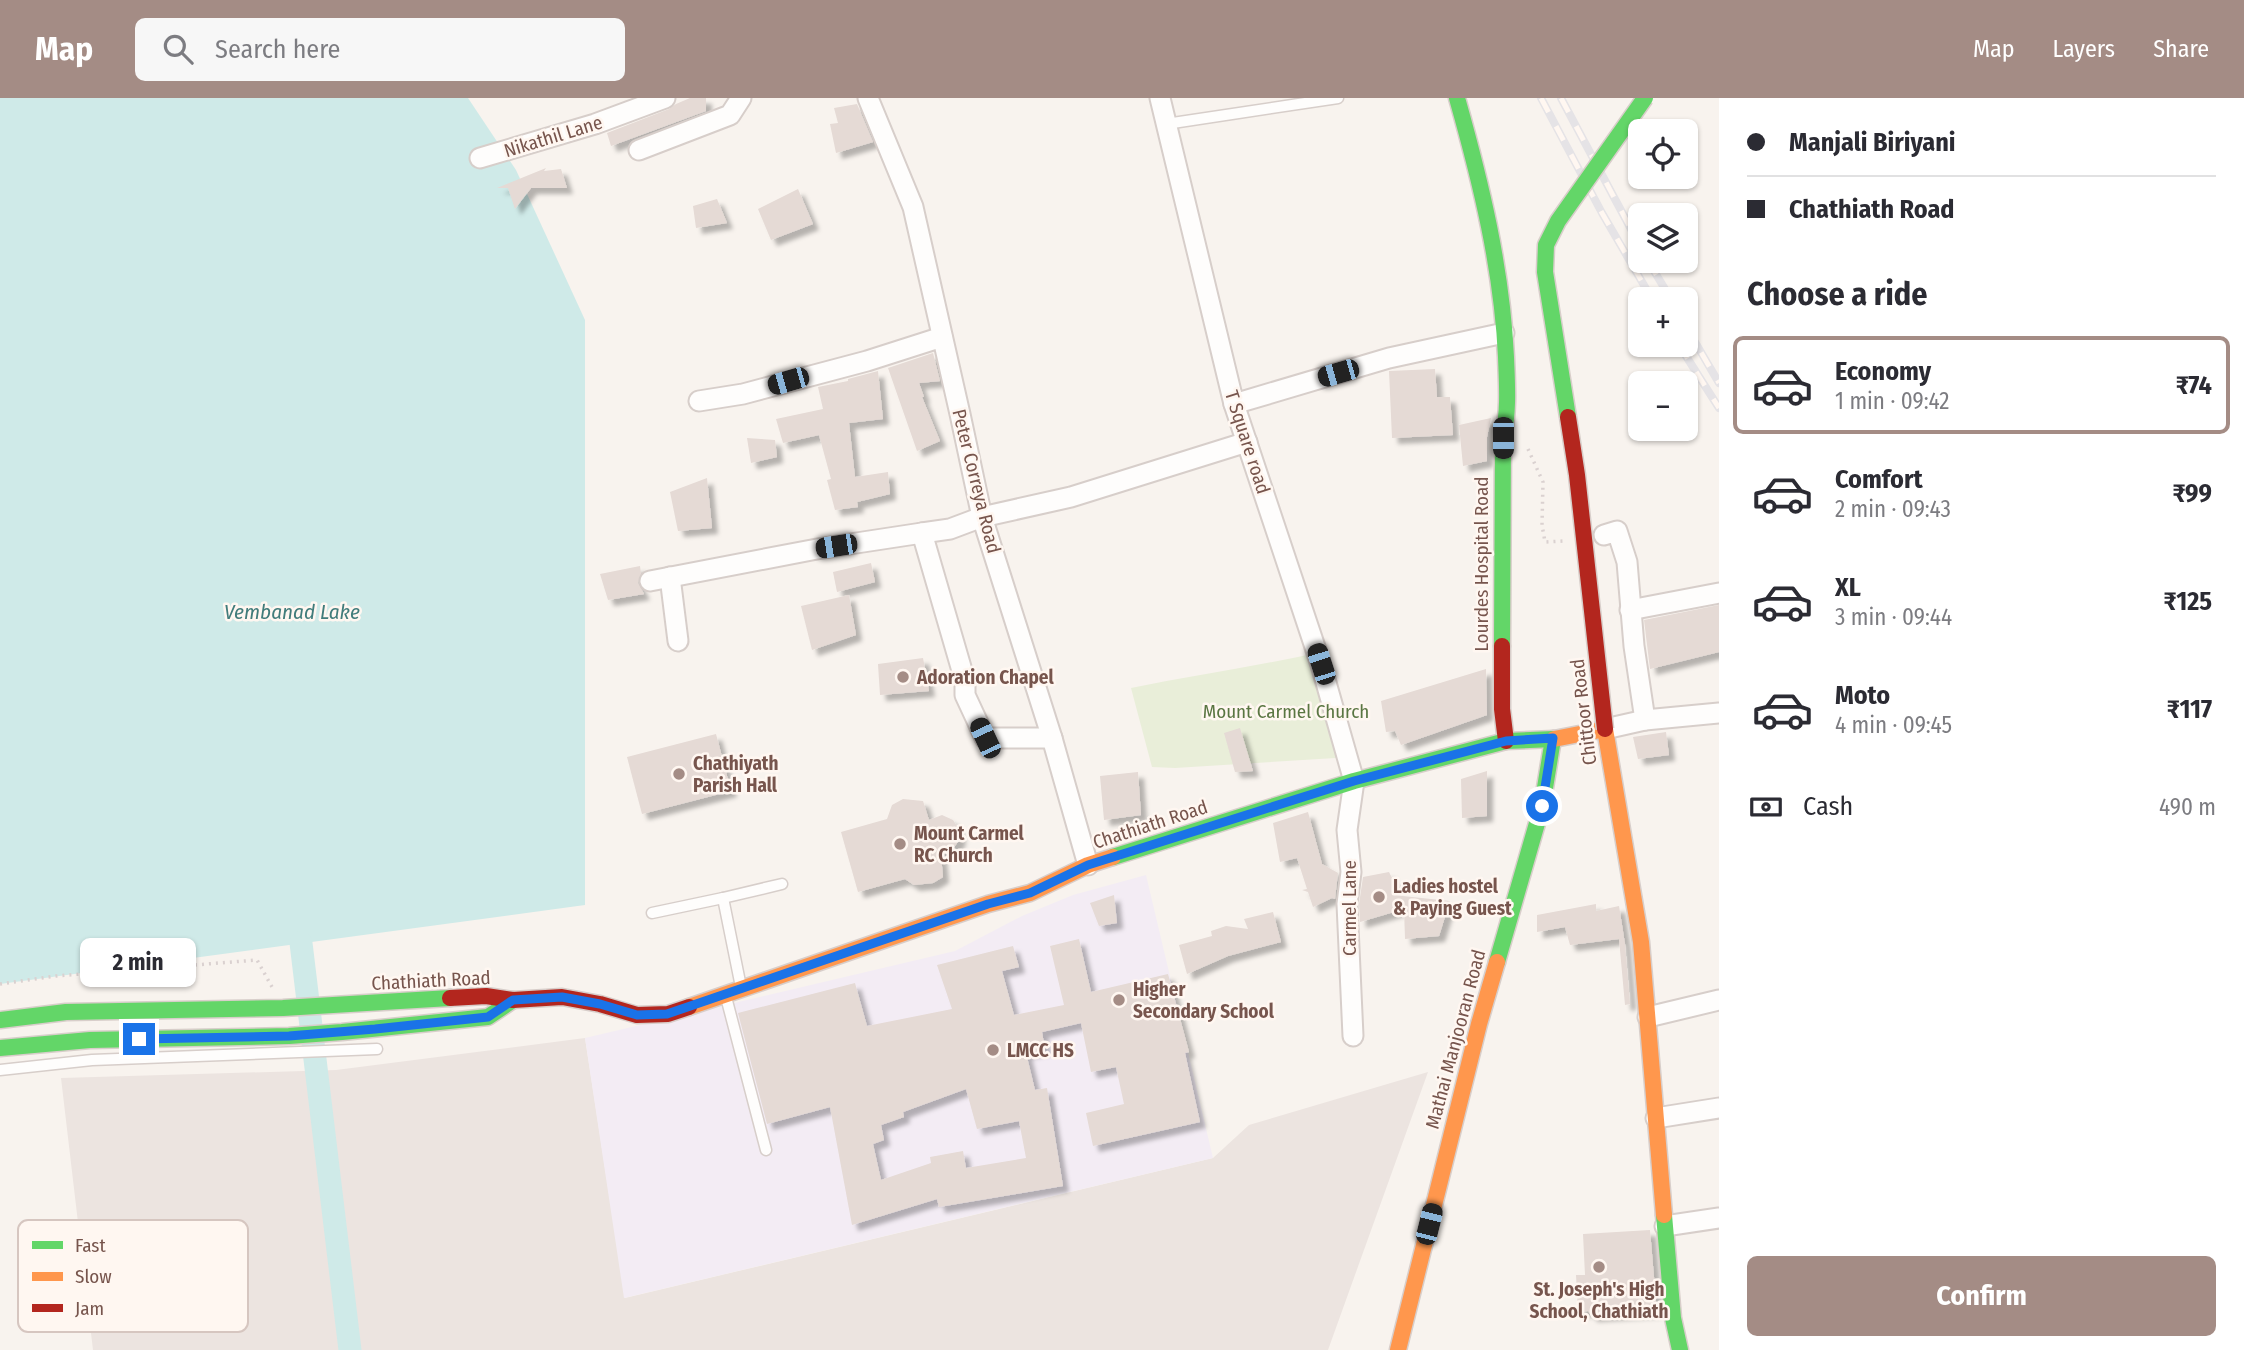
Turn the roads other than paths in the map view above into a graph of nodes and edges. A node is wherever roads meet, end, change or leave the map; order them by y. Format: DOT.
graph roads {
  1 [pos="665,98"];
  2 [pos="741,98"];
  3 [pos="868,98"];
  4 [pos="1160,98"];
  5 [pos="1338,98"];
  6 [pos="1457,98"];
  7 [pos="1645,98"];
  8 [pos="1166,124"];
  9 [pos="639,150"];
  10 [pos="480,158"];
  11 [pos="1504,333"];
  12 [pos="942,337"];
  13 [pos="699,401"];
  14 [pos="1234,404"];
  15 [pos="1247,442"];
  16 [pos="982,517"];
  17 [pos="922,533"];
  18 [pos="1604,535"];
  19 [pos="670,577"];
  20 [pos="650,581"];
  21 [pos="1719,593"];
  22 [pos="1630,610"];
  23 [pos="678,641"];
  24 [pos="1719,713"];
  25 [pos="1645,720"];
  26 [pos="1605,729"];
  27 [pos="1052,738"];
  28 [pos="1553,738"];
  29 [pos="1506,741"];
  30 [pos="1354,781"];
  31 [pos="1088,865"];
  32 [pos="782,884"];
  33 [pos="723,898"];
  34 [pos="652,914"];
  35 [pos="733,990"];
  36 [pos="513,1000"];
  37 [pos="1719,1000"];
  38 [pos="373,1004"];
  39 [pos="259,1007"];
  40 [pos="1648,1017"];
  41 [pos="0,1020"];
  42 [pos="375,1029"];
  43 [pos="1353,1036"];
  44 [pos="259,1037"];
  45 [pos="90,1040"];
  46 [pos="0,1048"];
  47 [pos="377,1049"];
  48 [pos="260,1055"];
  49 [pos="92,1060"];
  50 [pos="0,1070"];
  51 [pos="1719,1108"];
  52 [pos="1656,1118"];
  53 [pos="765,1150"];
  54 [pos="1719,1218"];
  55 [pos="1665,1226"];
  56 [pos="1398,1350"];
  57 [pos="1680,1350"];
  1 -- 10 [label="street, Nikathil Lane"];
  2 -- 9 [label="street"];
  3 -- 12 [label="street, Peter Correya Road"];
  4 -- 8 [label="street, T Square road"];
  5 -- 8 [label="lane"];
  6 -- 11 [label="main road, Lourdes Hospital Road"];
  7 -- 26 [label="main road, Chittoor Road, bridge"];
  8 -- 14 [label="street, T Square road"];
  11 -- 14 [label="street"];
  11 -- 29 [label="main road, Lourdes Hospital Road"];
  12 -- 13 [label="street"];
  12 -- 16 [label="street, Peter Correya Road"];
  14 -- 15 [label="street, T Square road"];
  15 -- 16 [label="street"];
  15 -- 30 [label="street, T Square road"];
  16 -- 17 [label="street"];
  16 -- 27 [label="street, Peter Correya Road"];
  17 -- 19 [label="street"];
  17 -- 27 [label="street"];
  18 -- 22 [label="street"];
  19 -- 20 [label="street"];
  19 -- 23 [label="street"];
  21 -- 22 [label="street"];
  22 -- 25 [label="street"];
  24 -- 25 [label="street"];
  25 -- 26 [label="street"];
  26 -- 28 [label="main road, Chathiath Road"];
  26 -- 40 [label="main road, Chittoor Road"];
  27 -- 31 [label="street, Peter Correya Road"];
  28 -- 29 [label="main road, Chathiath Road"];
  28 -- 56 [label="main road, Mathai Manjooran Road"];
  29 -- 30 [label="main road, Chathiath Road"];
  30 -- 31 [label="main road, Chathiath Road"];
  30 -- 43 [label="street, Carmel Lane"];
  31 -- 35 [label="main road, Chathiath Road"];
  32 -- 33 [label="lane"];
  33 -- 34 [label="lane"];
  33 -- 35 [label="lane"];
  35 -- 36 [label="main road, Chathiath Road"];
  35 -- 53 [label="lane"];
  36 -- 38 [label="main road, Chathiath Road"];
  36 -- 42 [label="main road, Chathiath Road"];
  37 -- 40 [label="street"];
  38 -- 39 [label="main road, Chathiath Road"];
  38 -- 42 [label="main road"];
  39 -- 41 [label="main road, Chathiath Road"];
  39 -- 44 [label="main road"];
  40 -- 52 [label="main road, Chittoor Road"];
  42 -- 44 [label="main road, Chathiath Road"];
  42 -- 47 [label="main road"];
  44 -- 45 [label="main road, Chathiath Road"];
  44 -- 48 [label="main road"];
  45 -- 46 [label="main road, Chathiath Road"];
  45 -- 49 [label="lane"];
  47 -- 48 [label="lane"];
  48 -- 49 [label="lane"];
  49 -- 50 [label="lane"];
  51 -- 52 [label="street"];
  52 -- 55 [label="main road, Chittoor Road"];
  54 -- 55 [label="street"];
  55 -- 57 [label="main road, Chittoor Road"];
}
